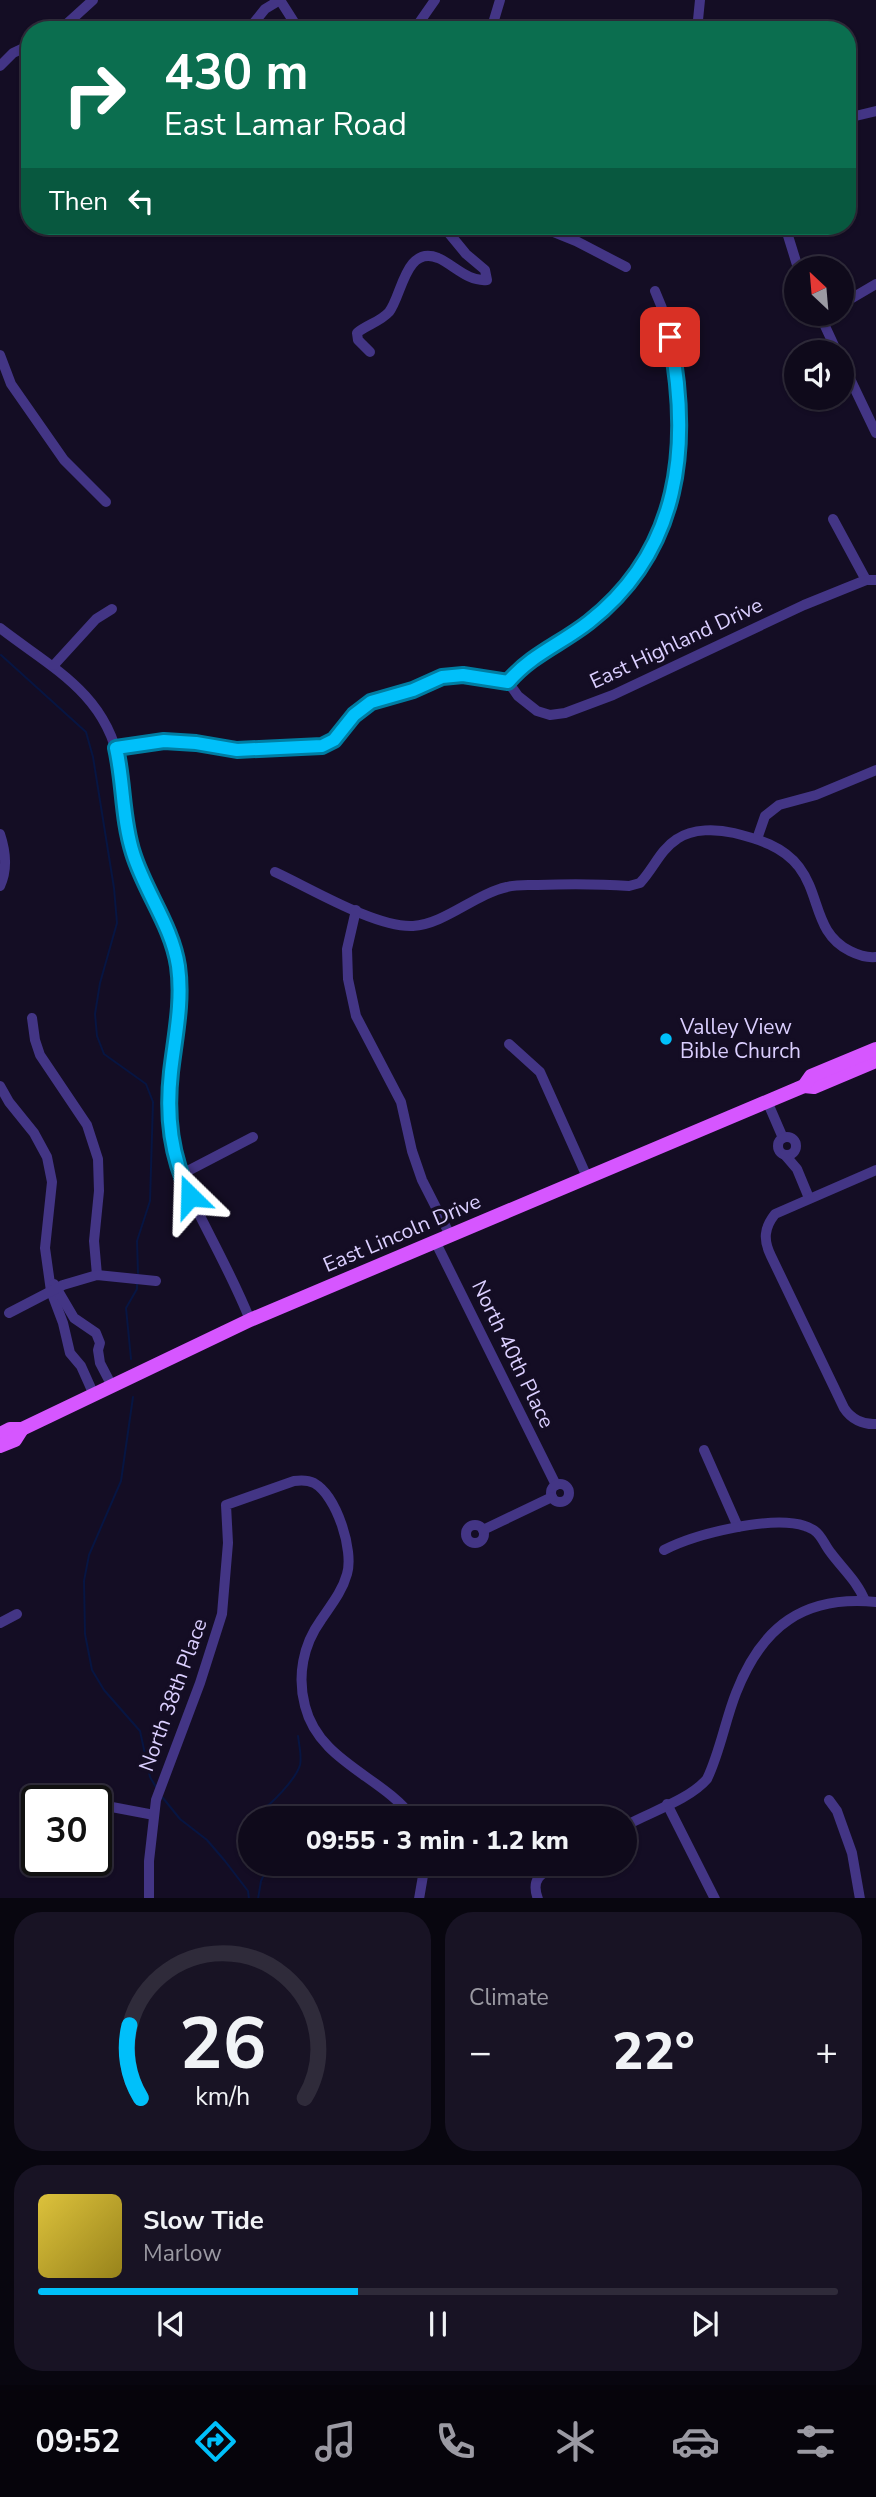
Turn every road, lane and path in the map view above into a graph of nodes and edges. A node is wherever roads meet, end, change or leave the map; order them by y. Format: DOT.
graph roads {
  1 [pos="93,0"];
  2 [pos="280,0"];
  3 [pos="435,0"];
  4 [pos="500,0"];
  5 [pos="700,0"];
  6 [pos="70,21"];
  7 [pos="255,21"];
  8 [pos="293,21"];
  9 [pos="420,21"];
  10 [pos="494,21"];
  11 [pos="698,21"];
  12 [pos="21,49"];
  13 [pos="0,66"];
  14 [pos="876,111"];
  15 [pos="856,116"];
  16 [pos="450,235"];
  17 [pos="561,235"];
  18 [pos="788,235"];
  19 [pos="794,256"];
  20 [pos="625,267"];
  21 [pos="876,284"];
  22 [pos="655,291"];
  23 [pos="854,297"];
  24 [pos="370,352"];
  25 [pos="0,355"];
  26 [pos="854,387"];
  27 [pos="876,433"];
  28 [pos="106,502"];
  29 [pos="833,519"];
  30 [pos="871,580"];
  31 [pos="112,609"];
  32 [pos="0,628"];
  33 [pos="54,666"];
  34 [pos="508,682"];
  35 [pos="116,748"];
  36 [pos="876,770"];
  37 [pos="0,834"];
  38 [pos="757,839"];
  39 [pos="275,872"];
  40 [pos="0,886"];
  41 [pos="356,910"];
  42 [pos="876,957"];
  43 [pos="32,1018"];
  44 [pos="509,1044"];
  45 [pos="876,1049"];
  46 [pos="876,1062"];
  47 [pos="0,1086"];
  48 [pos="804,1086"];
  49 [pos="767,1101"];
  50 [pos="253,1137"];
  51 [pos="876,1171"];
  52 [pos="180,1175"];
  53 [pos="587,1177"];
  54 [pos="809,1198"];
  55 [pos="450,1235"];
  56 [pos="435,1241"];
  57 [pos="97,1275"];
  58 [pos="152,1281"];
  59 [pos="54,1290"];
  60 [pos="9,1313"];
  61 [pos="250,1320"];
  62 [pos="98,1350"];
  63 [pos="76,1361"];
  64 [pos="112,1386"];
  65 [pos="94,1395"];
  66 [pos="876,1424"];
  67 [pos="22,1429"];
  68 [pos="0,1434"];
  69 [pos="0,1446"];
  70 [pos="704,1450"];
  71 [pos="556,1485"];
  72 [pos="552,1497"];
  73 [pos="738,1527"];
  74 [pos="483,1530"];
  75 [pos="664,1550"];
  76 [pos="871,1601"];
  77 [pos="17,1614"];
  78 [pos="0,1623"];
  79 [pos="829,1800"];
  80 [pos="667,1804"];
  81 [pos="402,1806"];
  82 [pos="112,1807"];
  83 [pos="153,1815"];
  84 [pos="637,1820"];
  85 [pos="423,1876"];
  86 [pos="539,1876"];
  87 [pos="149,1898"];
  88 [pos="419,1898"];
  89 [pos="538,1898"];
  90 [pos="714,1898"];
  91 [pos="860,1898"];
  1 -- 6 [label="street"];
  2 -- 7 [label="street"];
  2 -- 8 [label="street"];
  3 -- 9 [label="street"];
  4 -- 10 [label="street"];
  5 -- 11 [label="street"];
  12 -- 13 [label="street"];
  14 -- 15 [label="street"];
  16 -- 24 [label="street"];
  17 -- 20 [label="street"];
  18 -- 19 [label="street"];
  21 -- 23 [label="street"];
  22 -- 34 [label="street"];
  25 -- 28 [label="street"];
  26 -- 27 [label="street"];
  29 -- 30 [label="street"];
  30 -- 34 [label="street, East Highland Drive"];
  31 -- 33 [label="street"];
  32 -- 33 [label="street"];
  33 -- 35 [label="street"];
  34 -- 35 [label="street"];
  35 -- 52 [label="street"];
  36 -- 38 [label="street"];
  37 -- 40 [label="street"];
  38 -- 41 [label="street"];
  38 -- 42 [label="street"];
  39 -- 41 [label="street"];
  41 -- 55 [label="street"];
  43 -- 57 [label="street"];
  44 -- 53 [label="street"];
  45 -- 48 [label="main road, East Lincoln Drive"];
  46 -- 48 [label="main road, East Lincoln Drive"];
  47 -- 59 [label="street"];
  48 -- 49 [label="main road, East Lincoln Drive"];
  49 -- 53 [label="main road, East Lincoln Drive"];
  49 -- 54 [label="street"];
  50 -- 52 [label="street"];
  51 -- 54 [label="street"];
  52 -- 61 [label="street"];
  53 -- 55 [label="main road, East Lincoln Drive"];
  54 -- 66 [label="street"];
  55 -- 56 [label="main road, East Lincoln Drive"];
  56 -- 61 [label="main road, East Lincoln Drive"];
  56 -- 71 [label="street, North 40th Place"];
  57 -- 58 [label="street"];
  57 -- 59 [label="street"];
  59 -- 60 [label="street"];
  59 -- 62 [label="street"];
  59 -- 63 [label="street"];
  61 -- 64 [label="main road, East Lincoln Drive"];
  62 -- 63 [label="street"];
  62 -- 64 [label="street"];
  63 -- 65 [label="street"];
  64 -- 65 [label="main road, East Lincoln Drive"];
  65 -- 67 [label="main road, East Lincoln Drive"];
  67 -- 68 [label="main road, East Lincoln Drive"];
  67 -- 69 [label="main road, East Lincoln Drive"];
  70 -- 73 [label="street"];
  71 -- 72 [label="street"];
  71 -- 72 [label="street"];
  72 -- 74 [label="street"];
  73 -- 75 [label="street"];
  73 -- 76 [label="street"];
  76 -- 80 [label="street"];
  77 -- 78 [label="street"];
  79 -- 91 [label="street"];
  80 -- 84 [label="street"];
  80 -- 90 [label="street"];
  81 -- 83 [label="street, North 38th Place"];
  82 -- 83 [label="street"];
  83 -- 87 [label="street, North 38th Place"];
  85 -- 88 [label="street"];
  86 -- 89 [label="street"];
}
